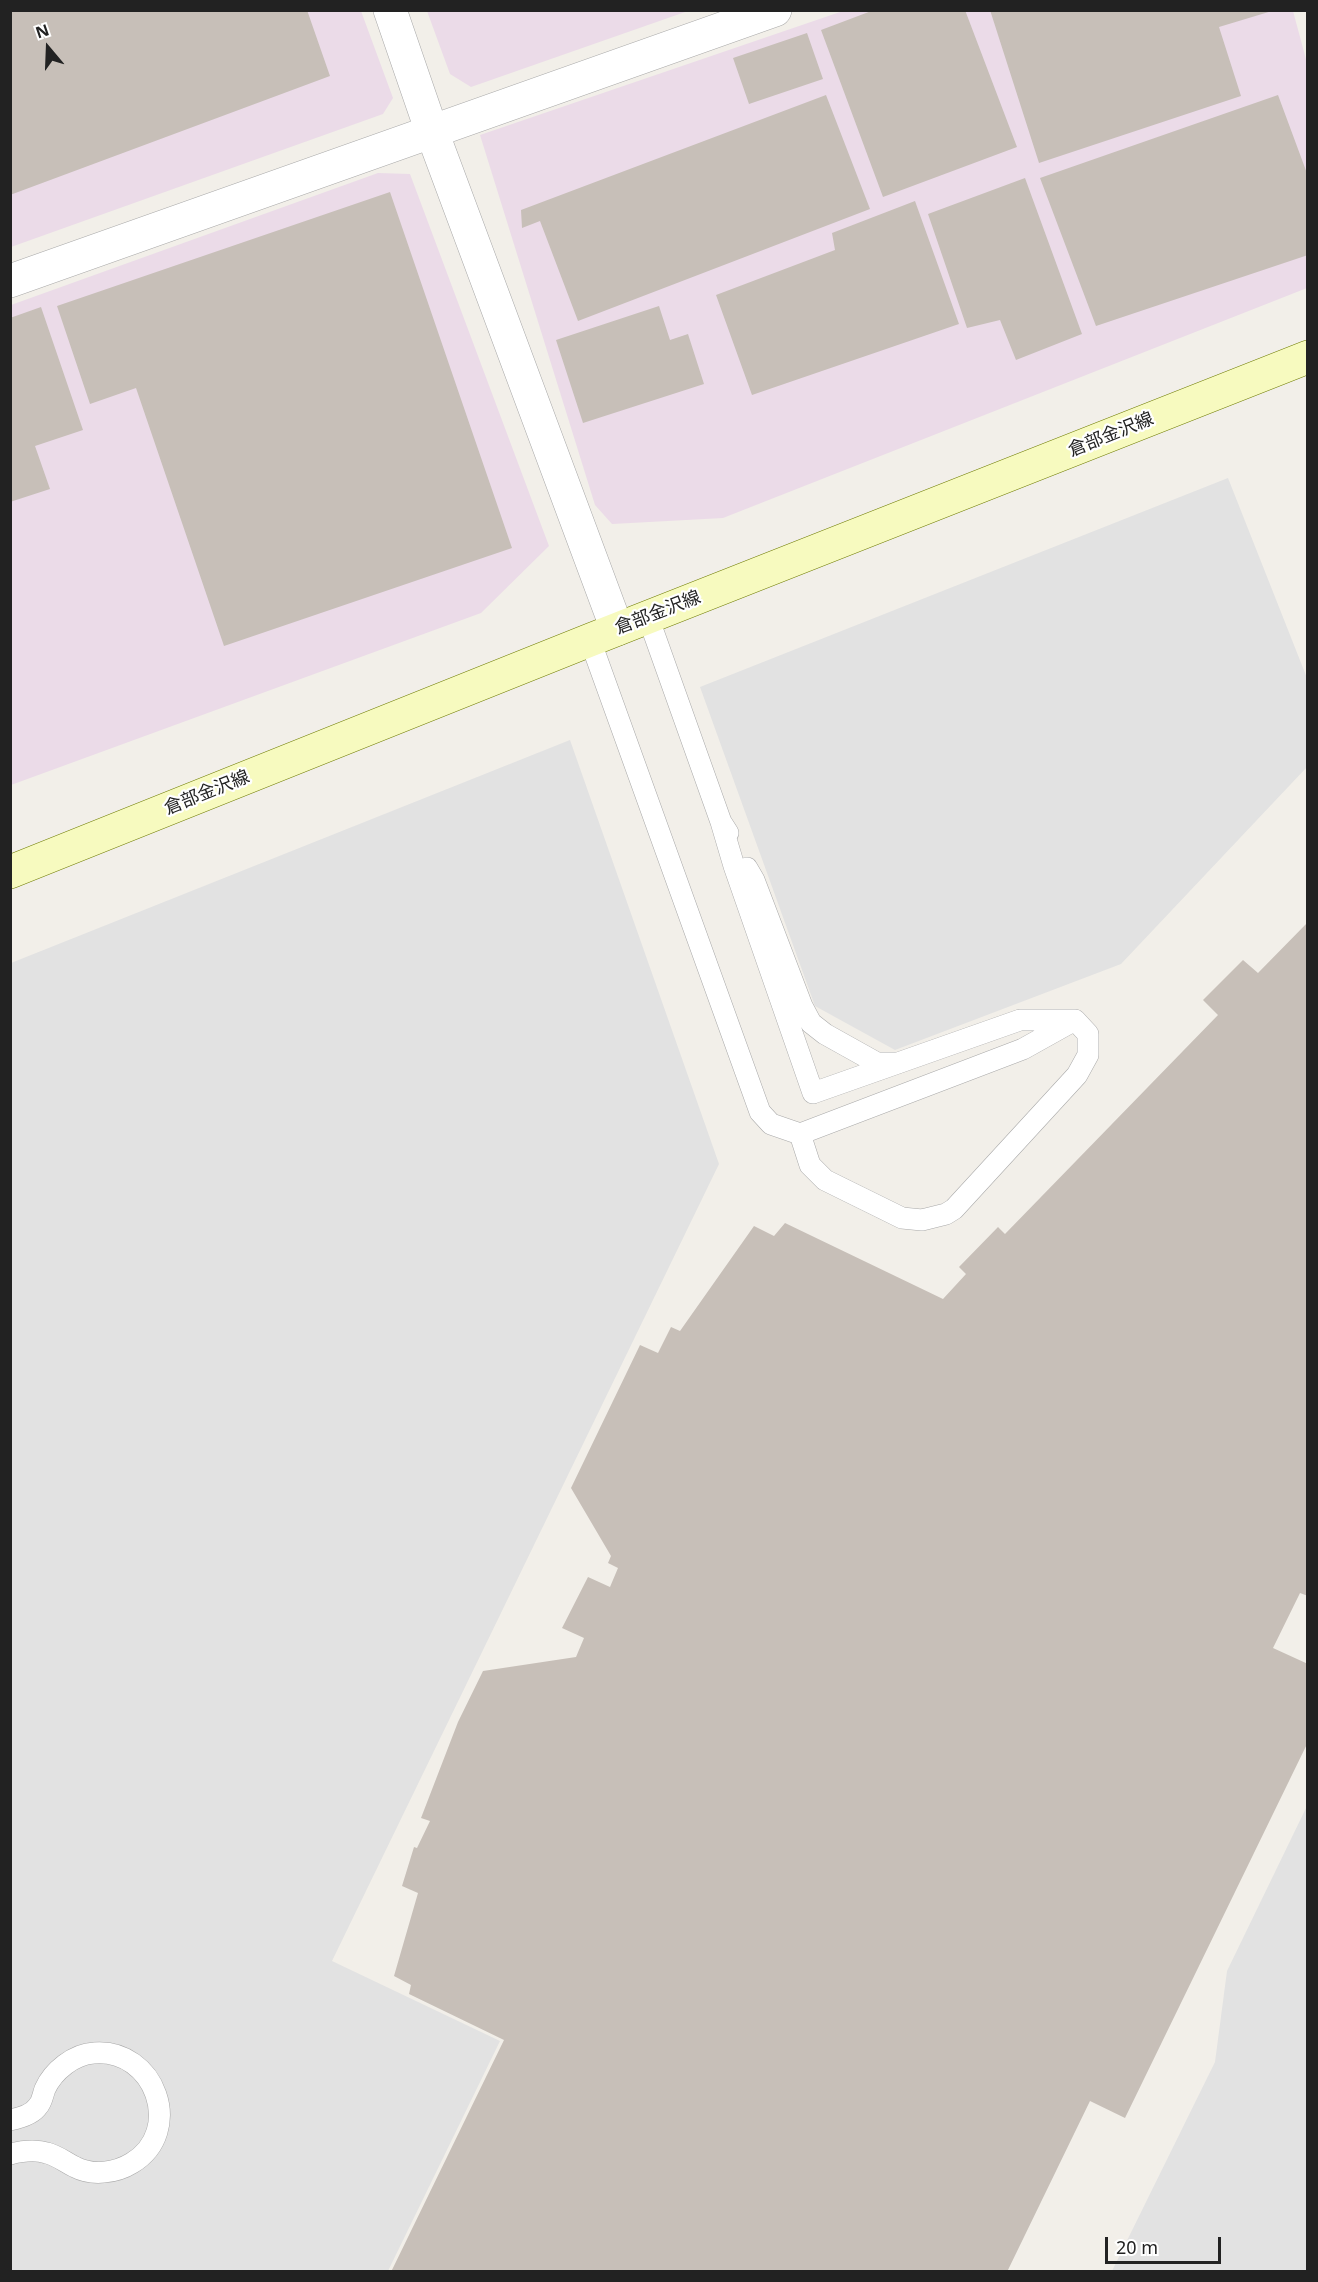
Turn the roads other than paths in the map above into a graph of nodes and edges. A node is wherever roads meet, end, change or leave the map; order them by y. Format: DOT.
graph roads {
  1 [pos="390,10"];
  2 [pos="775,10"];
  3 [pos="432,132"];
  4 [pos="10,281"];
  5 [pos="1308,357"];
  6 [pos="648,617"];
  7 [pos="603,635"];
  8 [pos="721,822"];
  9 [pos="10,872"];
  10 [pos="1075,1020"];
  11 [pos="897,1064"];
  12 [pos="800,1134"];
  13 [pos="10,2120"];
  14 [pos="10,2154"];
  1 -- 3 [label="street"];
  2 -- 3 [label="street"];
  3 -- 4 [label="street"];
  3 -- 7 [label="street"];
  5 -- 6 [label="main road, 倉部金沢線"];
  6 -- 7 [label="main road, 倉部金沢線"];
  6 -- 8 [label="lane"];
  7 -- 9 [label="main road, 倉部金沢線"];
  7 -- 12 [label="lane"];
  8 -- 11 [label="lane"];
  8 -- 11 [label="lane"];
  10 -- 11 [label="lane"];
  10 -- 12 [label="lane"];
  10 -- 12 [label="lane"];
  13 -- 14 [label="lane"];
}
